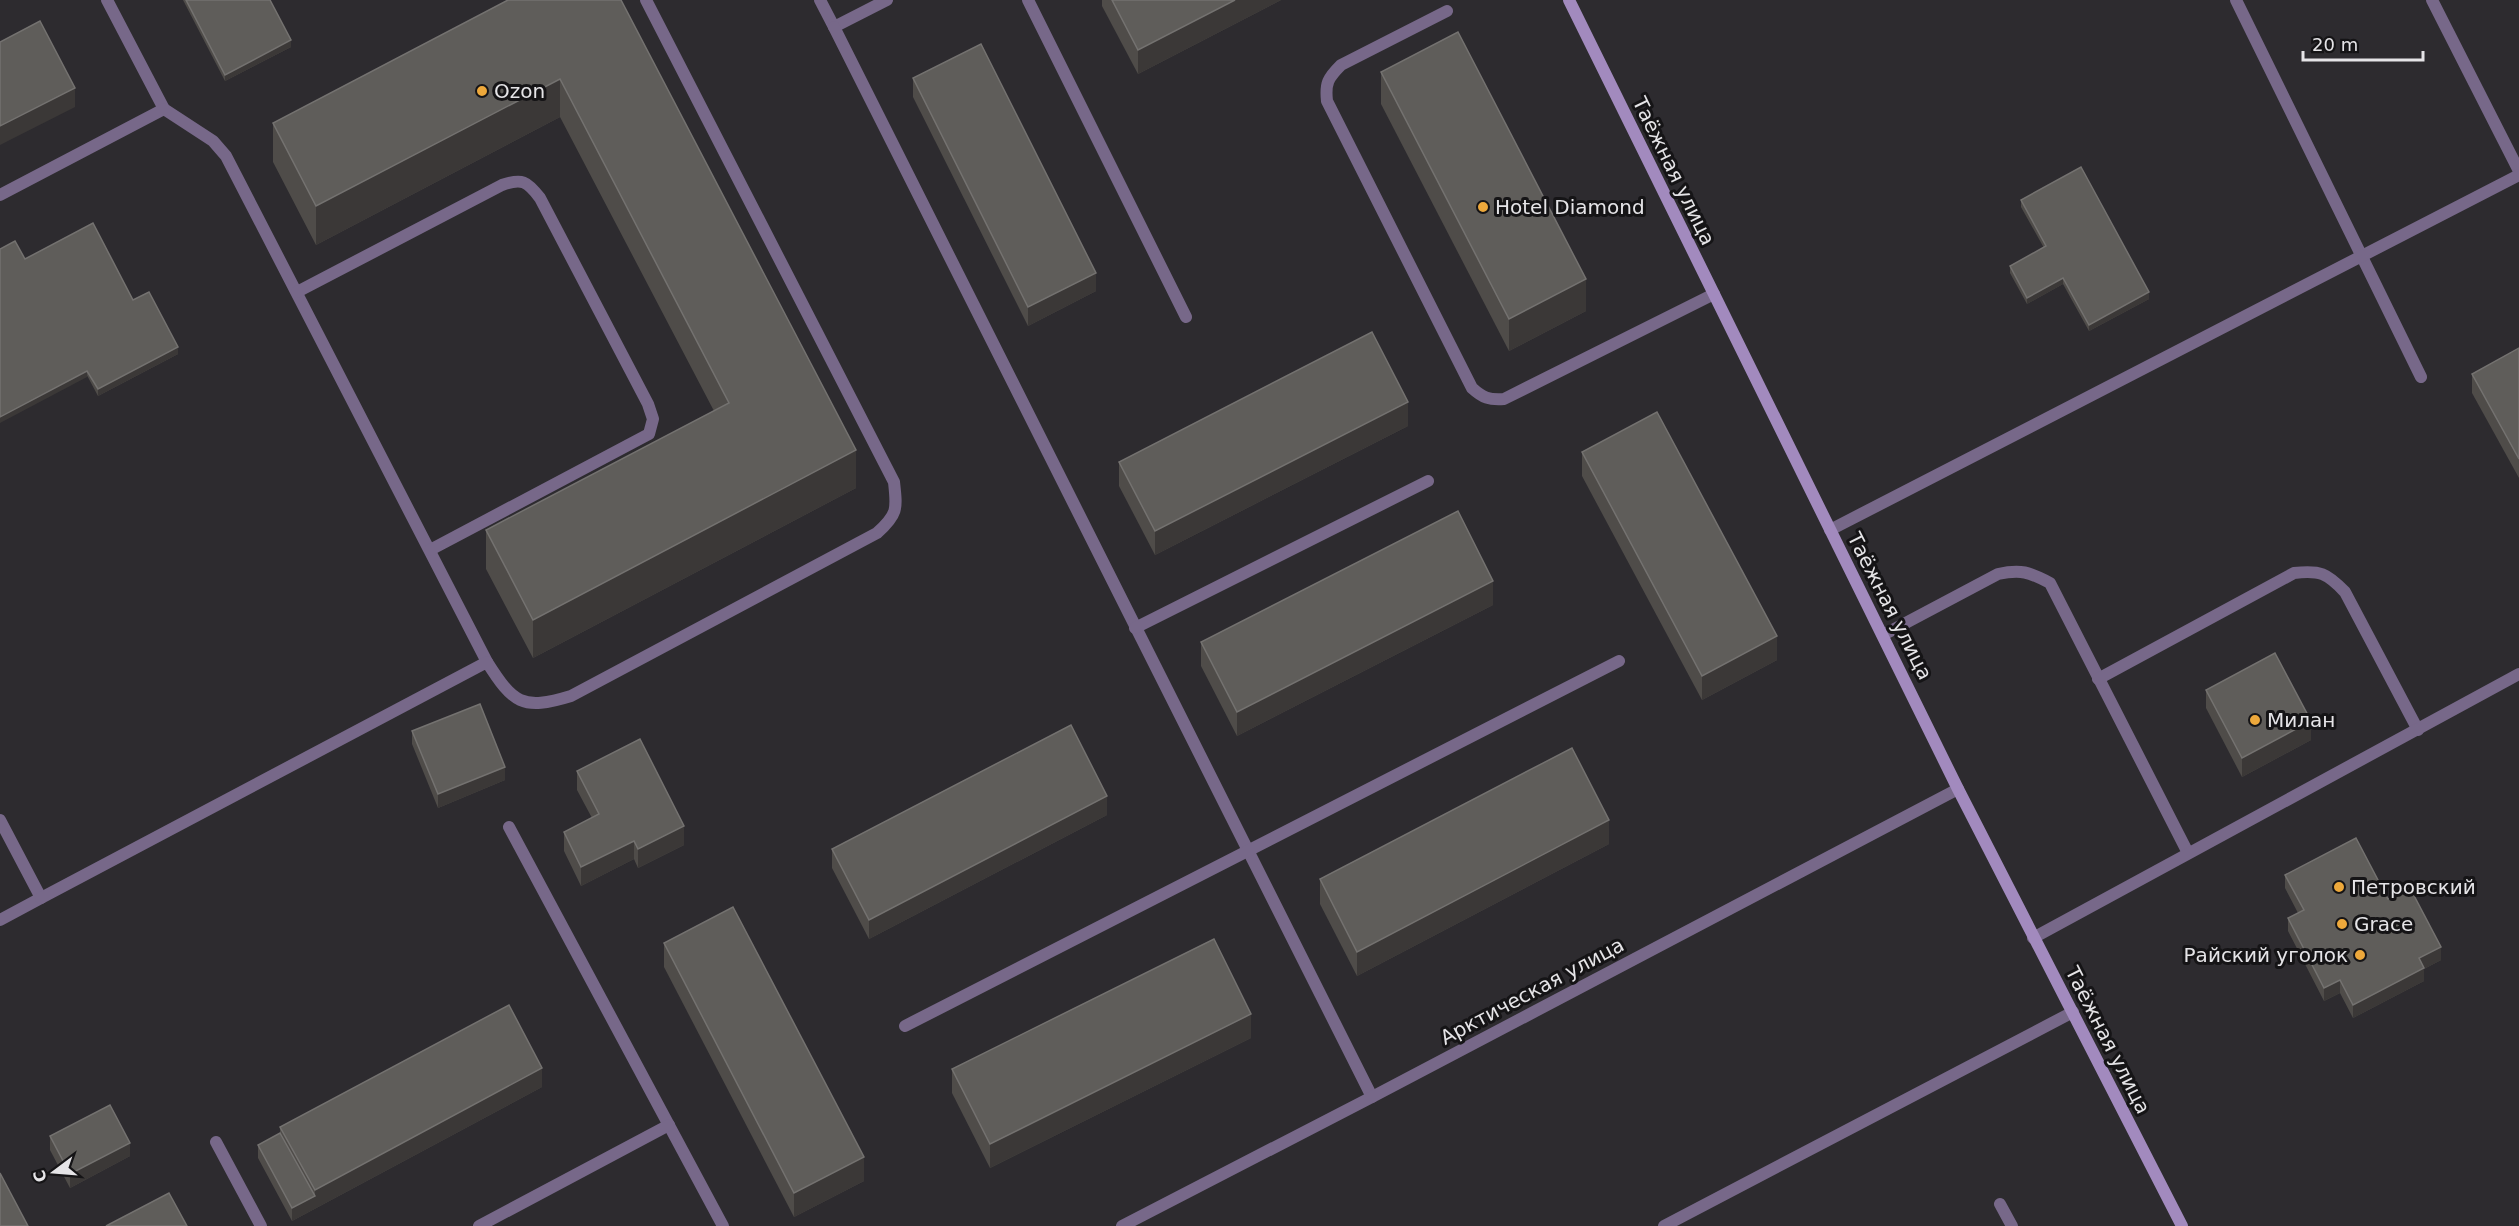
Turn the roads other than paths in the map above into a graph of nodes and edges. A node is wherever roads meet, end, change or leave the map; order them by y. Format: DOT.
graph roads {
  1 [pos="107,0"];
  2 [pos="646,0"];
  3 [pos="820,0"];
  4 [pos="887,0"];
  5 [pos="1028,0"];
  6 [pos="1569,0"];
  7 [pos="2236,0"];
  8 [pos="2432,0"];
  9 [pos="1447,11"];
  10 [pos="834,27"];
  11 [pos="164,109"];
  12 [pos="2519,173"];
  13 [pos="0,195"];
  14 [pos="2361,257"];
  15 [pos="297,292"];
  16 [pos="1714,294"];
  17 [pos="1186,317"];
  18 [pos="2421,376"];
  19 [pos="1428,481"];
  20 [pos="1830,530"];
  21 [pos="430,550"];
  22 [pos="1135,628"];
  23 [pos="1883,635"];
  24 [pos="1619,661"];
  25 [pos="488,662"];
  26 [pos="2519,674"];
  27 [pos="2098,679"];
  28 [pos="2418,730"];
  29 [pos="1958,789"];
  30 [pos="0,820"];
  31 [pos="509,827"];
  32 [pos="1248,851"];
  33 [pos="2188,853"];
  34 [pos="41,898"];
  35 [pos="0,920"];
  36 [pos="2033,938"];
  37 [pos="2073,1012"];
  38 [pos="905,1026"];
  39 [pos="1372,1097"];
  40 [pos="669,1125"];
  41 [pos="216,1142"];
  42 [pos="2000,1204"];
  43 [pos="261,1226"];
  44 [pos="479,1226"];
  45 [pos="723,1226"];
  46 [pos="1122,1226"];
  47 [pos="1664,1226"];
  48 [pos="2012,1226"];
  49 [pos="2182,1226"];
  1 -- 11 [label="street"];
  2 -- 25 [label="street"];
  3 -- 10 [label="street"];
  4 -- 10 [label="street"];
  5 -- 17 [label="street"];
  6 -- 16 [label="street, Таёжная улица"];
  7 -- 14 [label="street"];
  8 -- 12 [label="street"];
  9 -- 16 [label="street"];
  10 -- 22 [label="street"];
  11 -- 13 [label="street"];
  11 -- 15 [label="street"];
  12 -- 14 [label="street"];
  14 -- 18 [label="street"];
  14 -- 20 [label="street"];
  15 -- 21 [label="street"];
  15 -- 21 [label="street"];
  16 -- 20 [label="street, Таёжная улица"];
  19 -- 22 [label="street"];
  20 -- 23 [label="street, Таёжная улица"];
  21 -- 25 [label="street"];
  22 -- 32 [label="street"];
  23 -- 27 [label="street"];
  23 -- 29 [label="street, Таёжная улица"];
  24 -- 32 [label="street"];
  25 -- 34 [label="street"];
  26 -- 28 [label="street"];
  27 -- 28 [label="street"];
  27 -- 33 [label="street"];
  28 -- 33 [label="street"];
  29 -- 36 [label="street, Таёжная улица"];
  29 -- 39 [label="street, Арктическая улица"];
  30 -- 34 [label="street"];
  31 -- 40 [label="street"];
  32 -- 38 [label="street"];
  32 -- 39 [label="street"];
  33 -- 36 [label="street"];
  34 -- 35 [label="street"];
  36 -- 37 [label="street, Таёжная улица"];
  37 -- 47 [label="street"];
  37 -- 49 [label="street, Таёжная улица"];
  39 -- 46 [label="street, Арктическая улица"];
  40 -- 44 [label="street"];
  40 -- 45 [label="street"];
  41 -- 43 [label="street"];
  42 -- 48 [label="street"];
}
